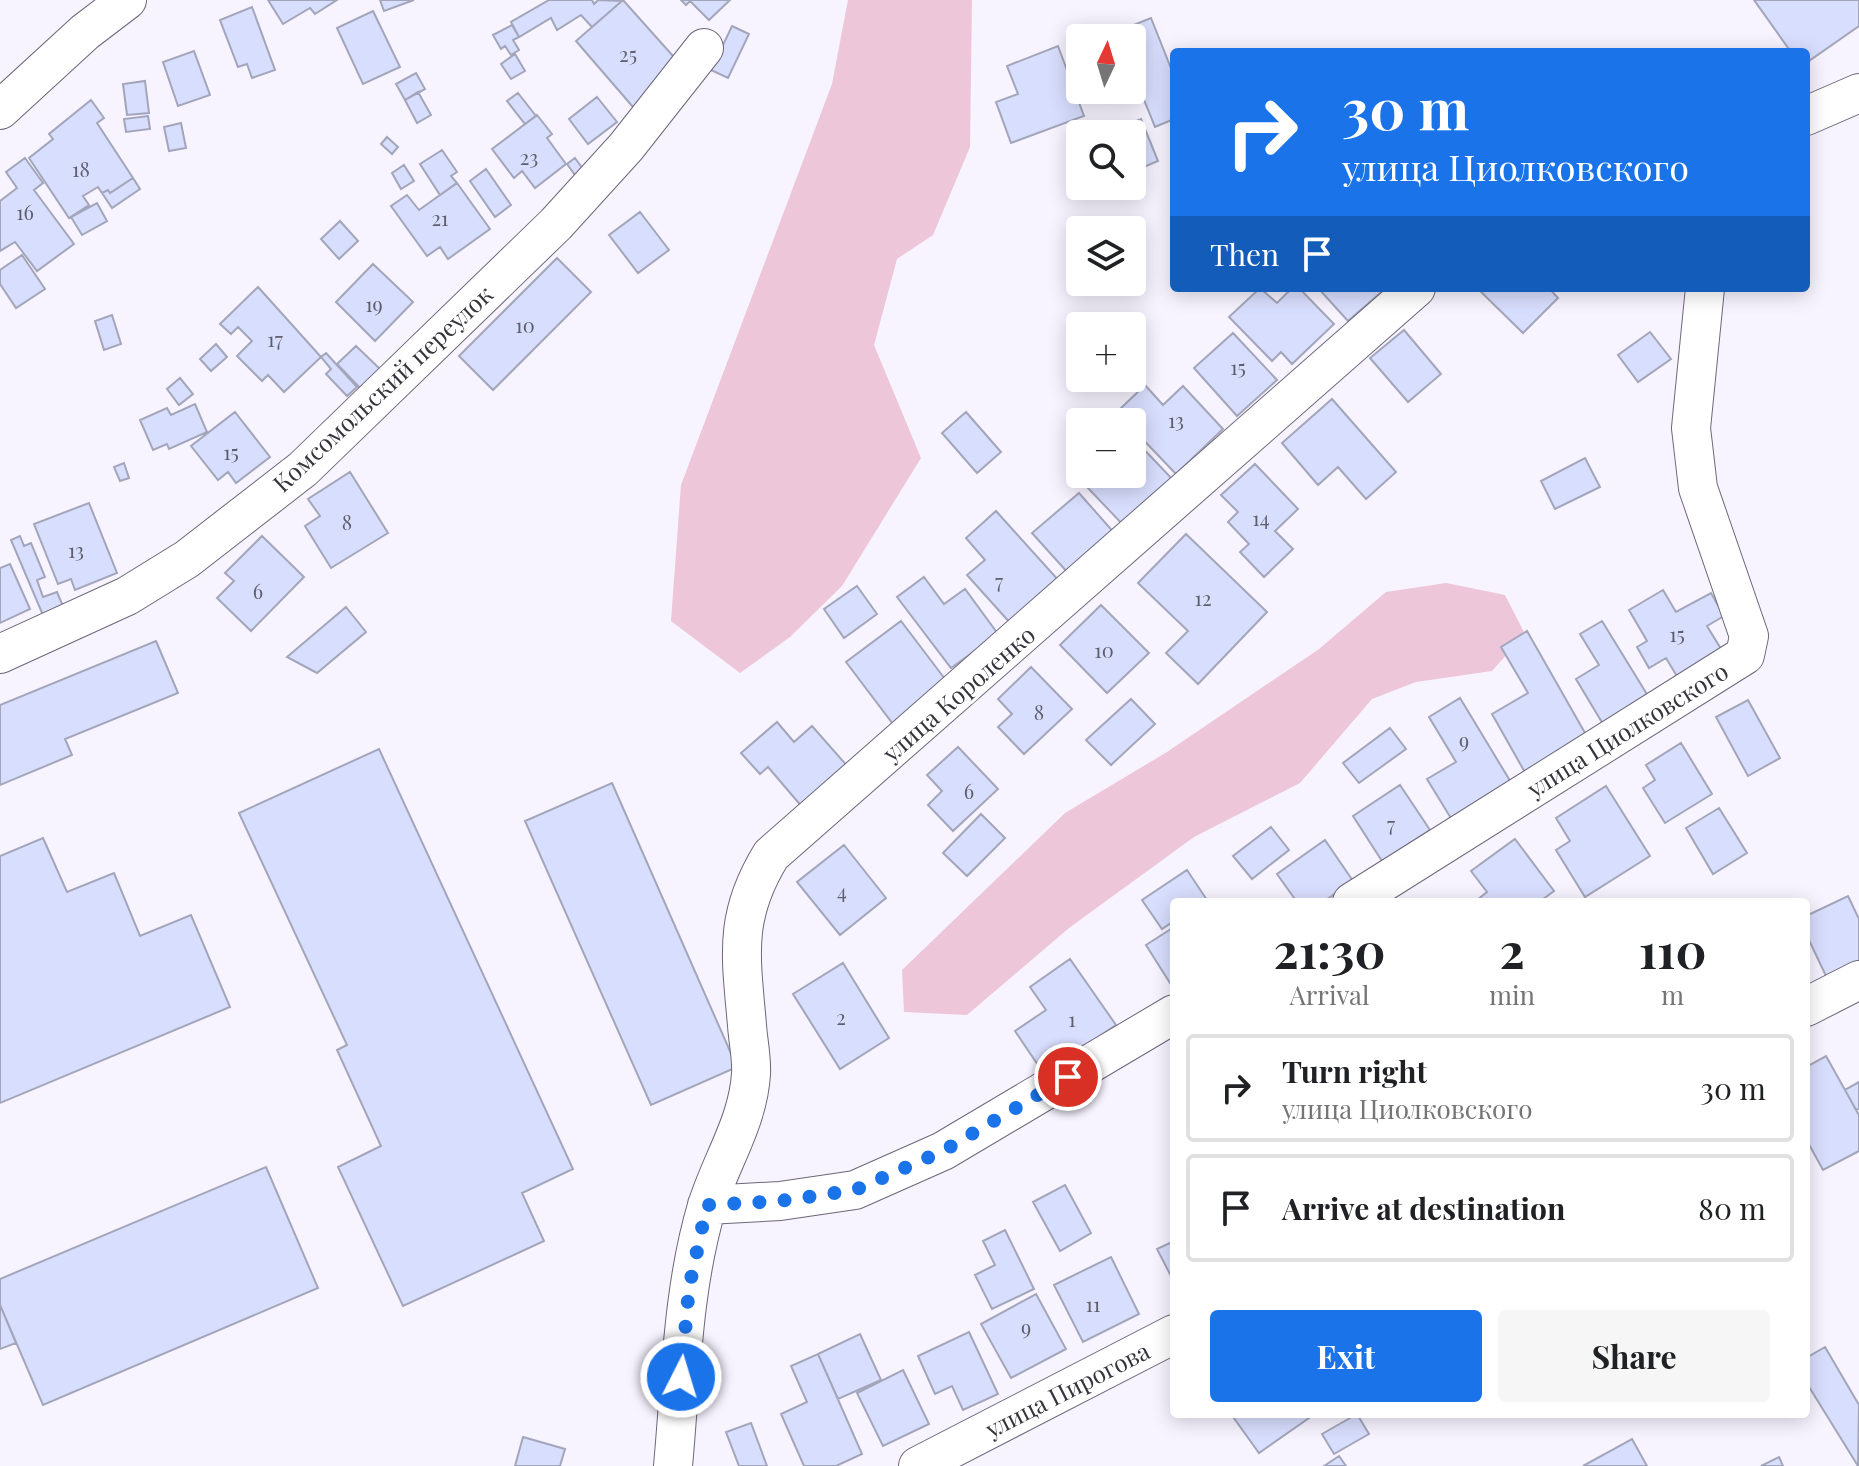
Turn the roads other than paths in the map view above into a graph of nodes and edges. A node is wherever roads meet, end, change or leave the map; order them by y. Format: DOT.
graph roads {
  1 [pos="127,0"];
  2 [pos="83,16"];
  3 [pos="704,48"];
  4 [pos="1859,93"];
  5 [pos="0,110"];
  6 [pos="1810,114"];
  7 [pos="1411,292"];
  8 [pos="1705,292"];
  9 [pos="0,654"];
  10 [pos="1358,898"];
  11 [pos="1859,980"];
  12 [pos="1810,1005"];
  13 [pos="1170,1016"];
  14 [pos="707,1205"];
  15 [pos="1170,1336"];
  16 [pos="673,1466"];
  17 [pos="918,1466"];
  1 -- 2 [label="street"];
  2 -- 5 [label="street"];
  3 -- 9 [label="street, Комсомольский переулок"];
  4 -- 6 [label="street"];
  7 -- 14 [label="street, улица Короленко"];
  8 -- 10 [label="street, улица Циолковского"];
  11 -- 12 [label="street"];
  13 -- 14 [label="street"];
  14 -- 16 [label="street, улица Короленко"];
  15 -- 17 [label="street, улица Пирогова"];
}
